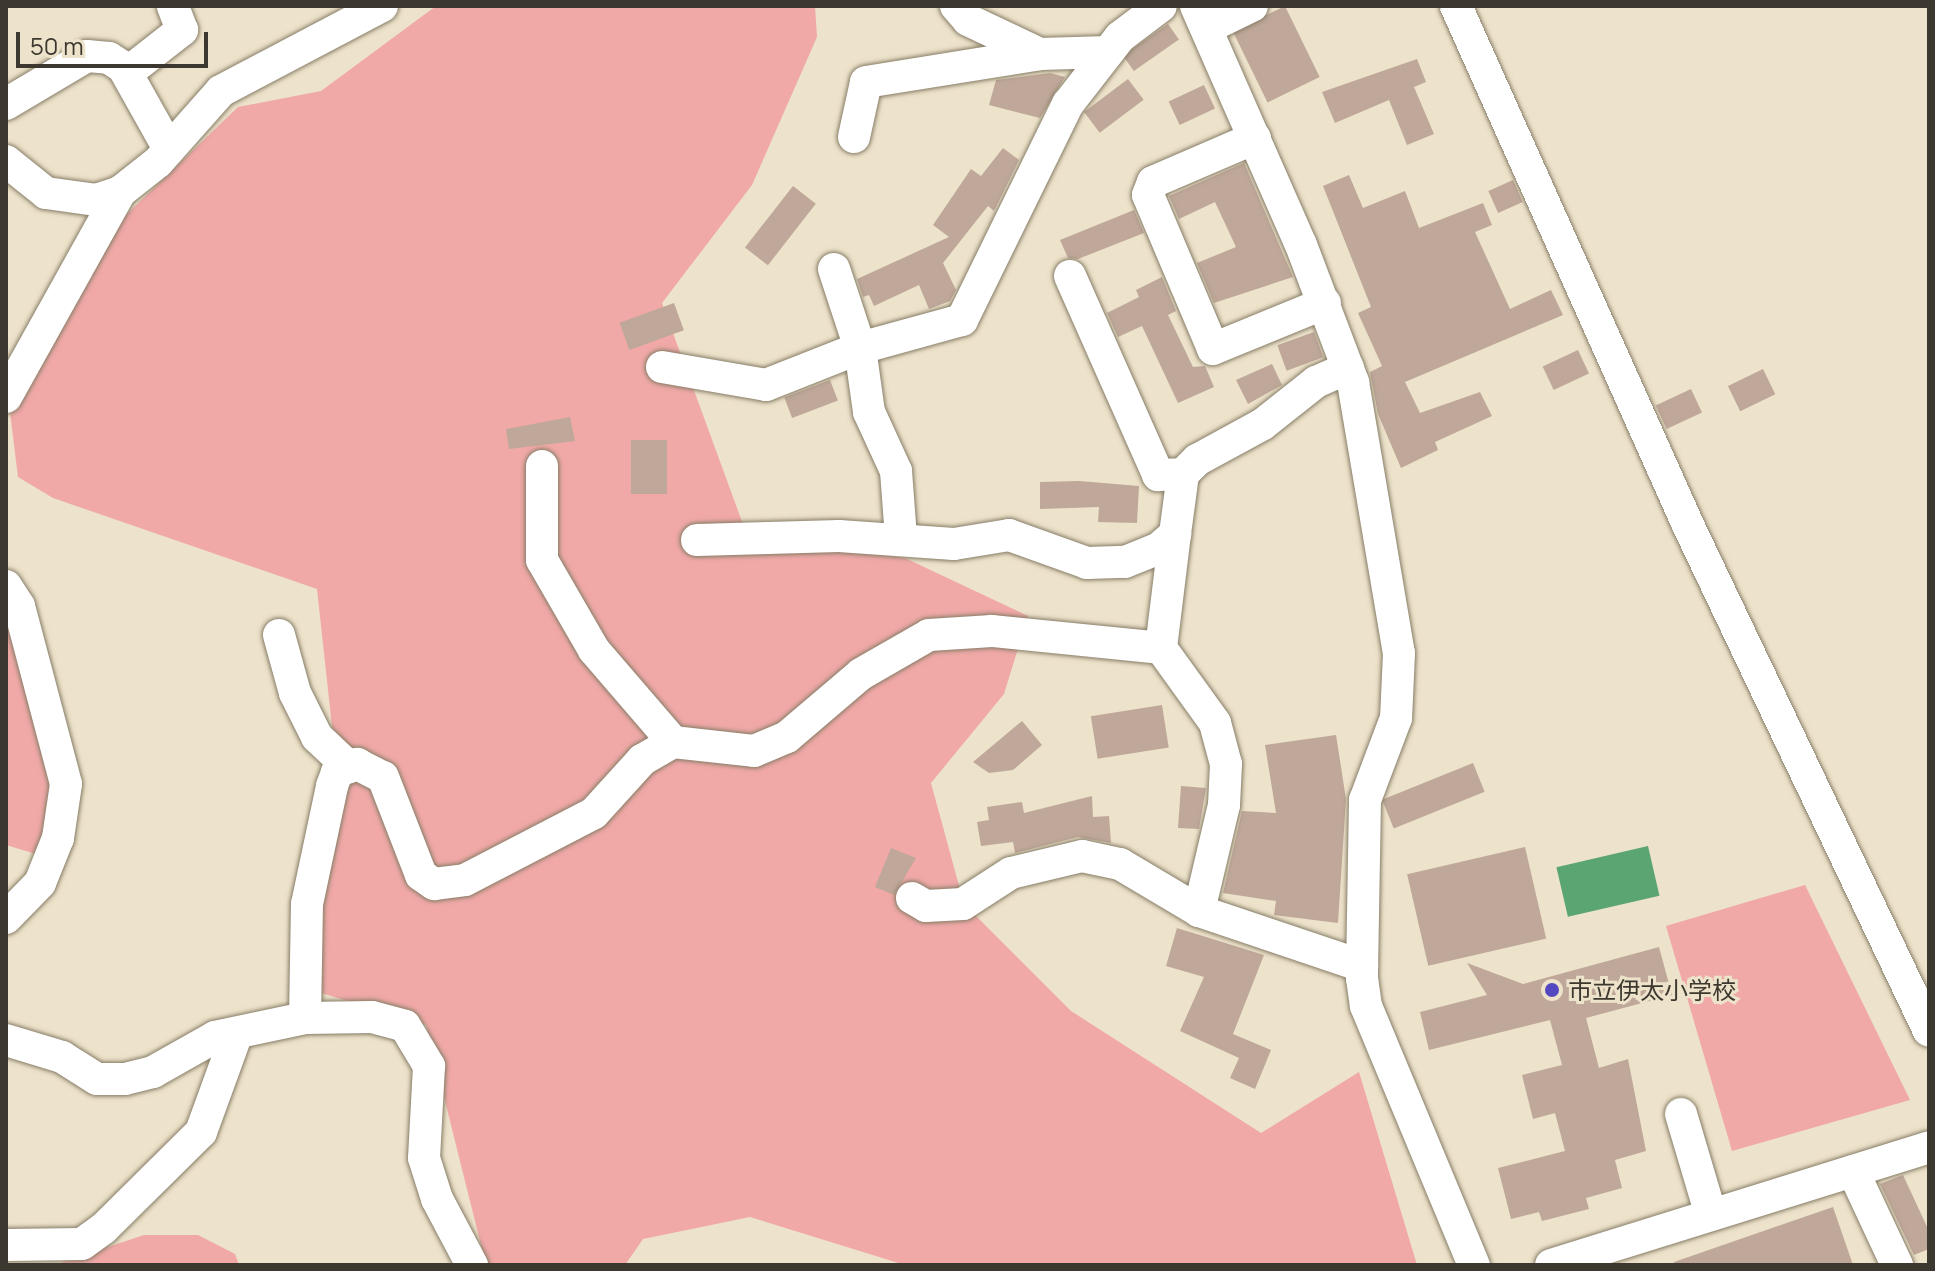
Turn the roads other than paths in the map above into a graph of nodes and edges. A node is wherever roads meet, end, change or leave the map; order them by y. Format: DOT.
graph roads {
  1 [pos="173,6"];
  2 [pos="382,6"];
  3 [pos="956,6"];
  4 [pos="1161,6"];
  5 [pos="1252,6"];
  6 [pos="1456,6"];
  7 [pos="347,14"];
  8 [pos="1201,17"];
  9 [pos="1108,52"];
  10 [pos="1040,54"];
  11 [pos="127,73"];
  12 [pos="6,104"];
  13 [pos="854,137"];
  14 [pos="1255,138"];
  15 [pos="169,149"];
  16 [pos="6,161"];
  17 [pos="120,192"];
  18 [pos="834,269"];
  19 [pos="1070,276"];
  20 [pos="1325,303"];
  21 [pos="860,348"];
  22 [pos="662,367"];
  23 [pos="1348,368"];
  24 [pos="6,397"];
  25 [pos="542,466"];
  26 [pos="1183,474"];
  27 [pos="1175,534"];
  28 [pos="901,538"];
  29 [pos="697,540"];
  30 [pos="6,586"];
  31 [pos="279,635"];
  32 [pos="1161,648"];
  33 [pos="673,742"];
  34 [pos="349,767"];
  35 [pos="912,898"];
  36 [pos="1199,911"];
  37 [pos="6,918"];
  38 [pos="1362,966"];
  39 [pos="305,1018"];
  40 [pos="1929,1031"];
  41 [pos="236,1036"];
  42 [pos="6,1040"];
  43 [pos="1681,1114"];
  44 [pos="1929,1147"];
  45 [pos="1853,1171"];
  46 [pos="1711,1215"];
  47 [pos="6,1245"];
  48 [pos="472,1265"];
  49 [pos="1474,1265"];
  50 [pos="1551,1265"];
  51 [pos="1897,1265"];
  1 -- 11 [label="street"];
  2 -- 7 [label="street"];
  3 -- 10 [label="street"];
  4 -- 9 [label="street"];
  5 -- 8 [label="street"];
  6 -- 40 [label="street"];
  7 -- 15 [label="street"];
  8 -- 14 [label="street"];
  9 -- 10 [label="street"];
  9 -- 21 [label="street"];
  10 -- 13 [label="street"];
  11 -- 12 [label="street"];
  11 -- 15 [label="street"];
  14 -- 20 [label="street"];
  14 -- 20 [label="street"];
  15 -- 17 [label="street"];
  16 -- 17 [label="street"];
  17 -- 24 [label="street"];
  18 -- 21 [label="street"];
  19 -- 26 [label="street"];
  20 -- 23 [label="street"];
  21 -- 22 [label="street"];
  21 -- 28 [label="street"];
  23 -- 26 [label="street"];
  23 -- 38 [label="street"];
  25 -- 33 [label="street"];
  26 -- 27 [label="street"];
  27 -- 28 [label="street"];
  27 -- 32 [label="street"];
  28 -- 29 [label="street"];
  30 -- 37 [label="street"];
  31 -- 34 [label="street"];
  32 -- 33 [label="street"];
  32 -- 36 [label="street"];
  33 -- 34 [label="street"];
  34 -- 39 [label="street"];
  35 -- 36 [label="street"];
  36 -- 38 [label="street"];
  38 -- 49 [label="street"];
  39 -- 41 [label="street"];
  39 -- 48 [label="street"];
  41 -- 42 [label="street"];
  41 -- 47 [label="street"];
  43 -- 46 [label="street"];
  44 -- 45 [label="street"];
  45 -- 46 [label="street"];
  45 -- 51 [label="street"];
  46 -- 50 [label="street"];
}
